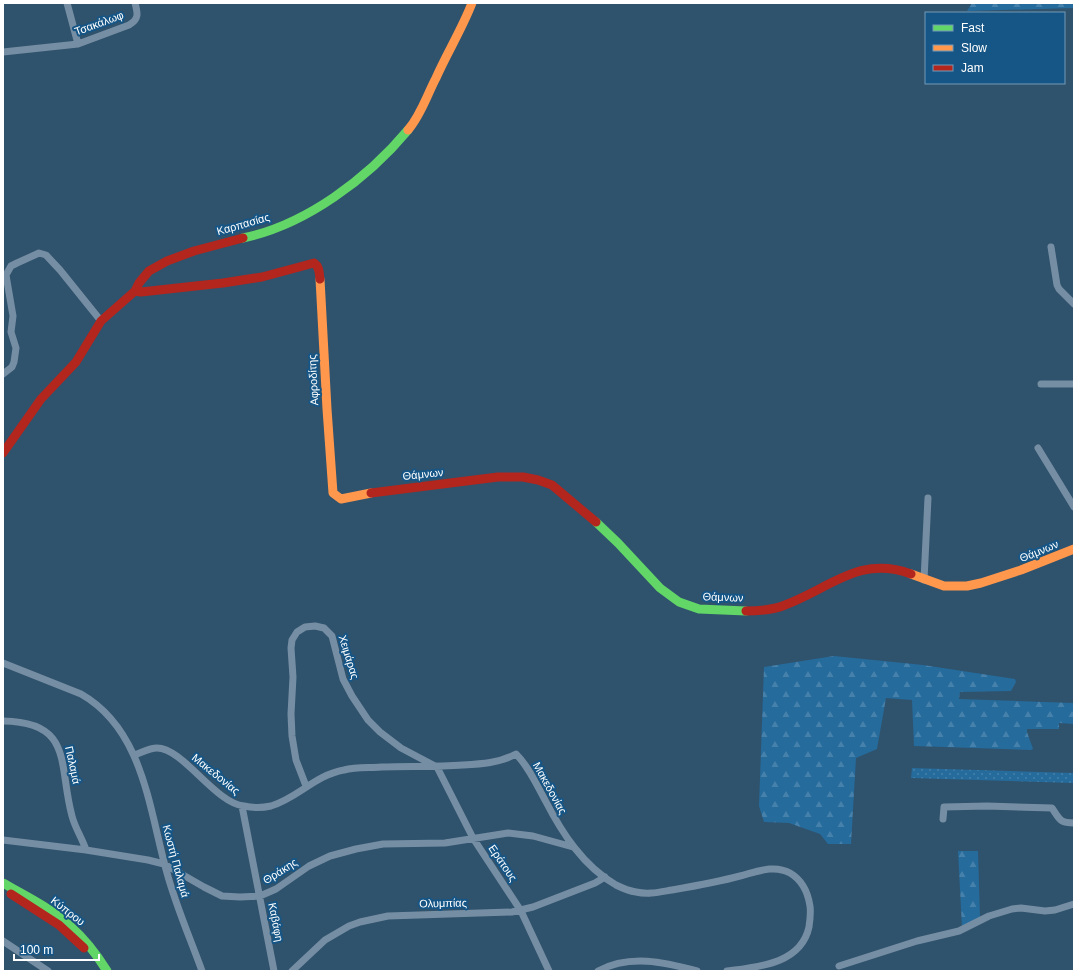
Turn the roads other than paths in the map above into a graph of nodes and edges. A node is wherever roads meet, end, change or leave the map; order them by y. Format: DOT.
graph roads {
  1 [pos="67,3"];
  2 [pos="135,3"];
  3 [pos="472,3"];
  4 [pos="78,44"];
  5 [pos="4,50"];
  6 [pos="1051,247"];
  7 [pos="134,291"];
  8 [pos="1074,304"];
  9 [pos="101,321"];
  10 [pos="3,374"];
  11 [pos="1041,384"];
  12 [pos="1074,384"];
  13 [pos="1038,448"];
  14 [pos="3,453"];
  15 [pos="333,494"];
  16 [pos="928,498"];
  17 [pos="1074,507"];
  18 [pos="1074,549"];
  19 [pos="924,580"];
  20 [pos="3,663"];
  21 [pos="3,721"];
  22 [pos="134,755"];
  23 [pos="437,767"];
  24 [pos="306,786"];
  25 [pos="242,806"];
  26 [pos="943,819"];
  27 [pos="1074,823"];
  28 [pos="473,838"];
  29 [pos="3,840"];
  30 [pos="574,847"];
  31 [pos="86,850"];
  32 [pos="164,864"];
  33 [pos="605,877"];
  34 [pos="3,883"];
  35 [pos="3,889"];
  36 [pos="260,896"];
  37 [pos="1074,904"];
  38 [pos="521,911"];
  39 [pos="3,941"];
  40 [pos="839,966"];
  41 [pos="763,968"];
  42 [pos="48,971"];
  43 [pos="100,971"];
  44 [pos="108,971"];
  45 [pos="202,971"];
  46 [pos="274,971"];
  47 [pos="292,971"];
  48 [pos="549,971"];
  49 [pos="598,971"];
  50 [pos="697,971"];
  51 [pos="727,971"];
  1 -- 4 [label="street"];
  2 -- 4 [label="street, Τσακάλωφ"];
  3 -- 7 [label="street, Καρπασίας"];
  4 -- 5 [label="street, Τσακάλωφ"];
  6 -- 8 [label="street"];
  7 -- 9 [label="street, Καρπασίας"];
  7 -- 15 [label="street, Αφροδίτης"];
  9 -- 10 [label="street"];
  9 -- 14 [label="street, Καρπασίας"];
  11 -- 12 [label="street"];
  13 -- 17 [label="street"];
  15 -- 19 [label="street, Θάμνων"];
  16 -- 19 [label="street"];
  18 -- 19 [label="street, Θάμνων"];
  20 -- 22 [label="street"];
  21 -- 31 [label="street, Παλαμά"];
  22 -- 25 [label="street, Μακεδονίας"];
  22 -- 32 [label="street, Κωστή Παλαμά"];
  23 -- 24 [label="street, Μακεδονίας"];
  23 -- 24 [label="street, Χειμάρας"];
  23 -- 28 [label="street, Εράτους"];
  23 -- 30 [label="street, Μακεδονίας"];
  24 -- 25 [label="street, Μακεδονίας"];
  25 -- 36 [label="street, Καβάφη"];
  26 -- 27 [label="street"];
  28 -- 30 [label="street, Θράκης"];
  28 -- 36 [label="street, Θράκης"];
  28 -- 38 [label="street, Εράτους"];
  29 -- 31 [label="street, Θράκης"];
  30 -- 33 [label="street, Μακεδονίας"];
  31 -- 32 [label="street, Θράκης"];
  32 -- 36 [label="street, Θράκης"];
  32 -- 45 [label="street, Κωστή Παλαμά"];
  33 -- 38 [label="street, Ολυμπίας"];
  33 -- 41 [label="street, Μακεδονίας"];
  34 -- 44 [label="street, Κύπρου"];
  35 -- 43 [label="street, Κύπρου"];
  36 -- 46 [label="street, Καβάφη"];
  37 -- 40 [label="street"];
  38 -- 47 [label="street, Ολυμπίας"];
  38 -- 48 [label="street, Εράτους"];
  39 -- 42 [label="street"];
  41 -- 51 [label="street, Μακεδονίας"];
  49 -- 50 [label="street"];
}
